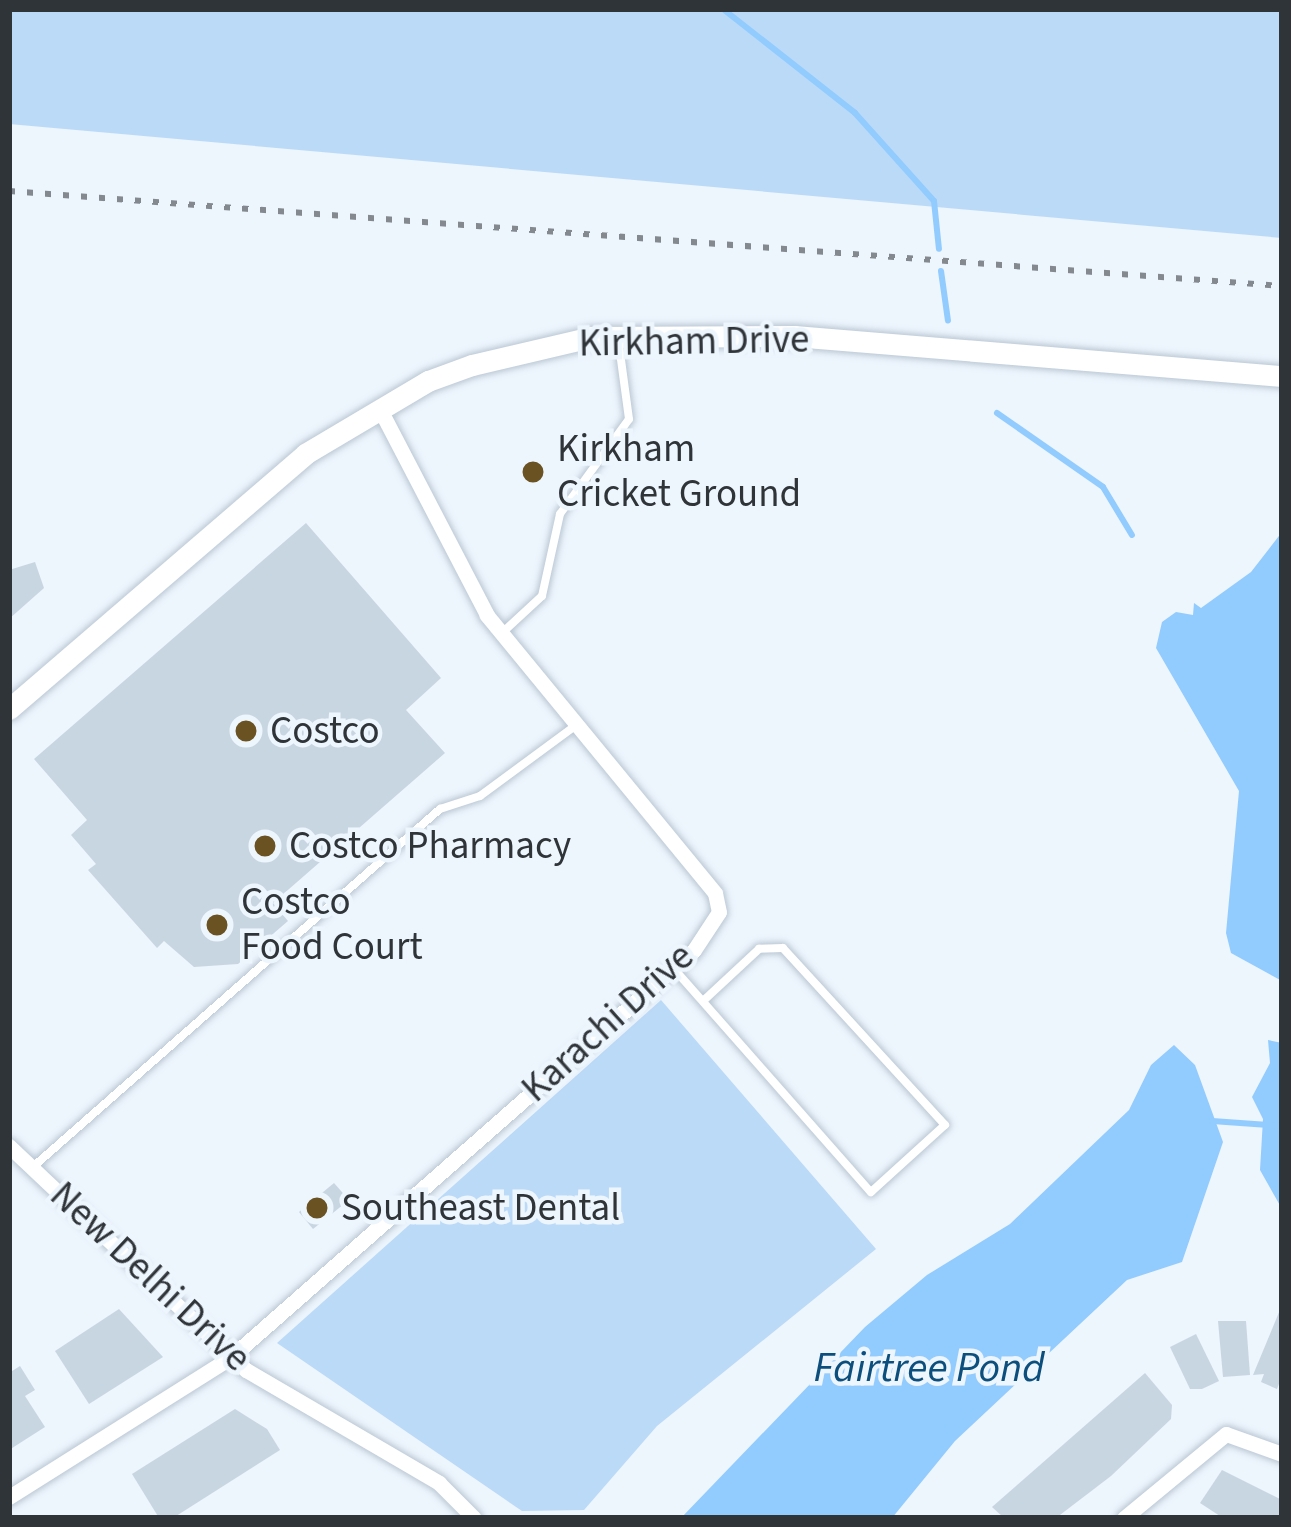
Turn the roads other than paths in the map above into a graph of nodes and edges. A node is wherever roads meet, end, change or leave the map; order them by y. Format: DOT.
graph roads {
  1 [pos="618,337"];
  2 [pos="1282,376"];
  3 [pos="381,411"];
  4 [pos="501,634"];
  5 [pos="9,709"];
  6 [pos="574,726"];
  7 [pos="674,968"];
  8 [pos="703,1000"];
  9 [pos="9,1147"];
  10 [pos="32,1168"];
  11 [pos="231,1357"];
  12 [pos="1282,1454"];
  13 [pos="9,1497"];
  14 [pos="474,1518"];
  15 [pos="1124,1518"];
  1 -- 2 [label="street, Kirkham Drive"];
  1 -- 3 [label="street, Kirkham Drive"];
  1 -- 4 [label="lane"];
  3 -- 4 [label="street, Karachi Drive"];
  3 -- 5 [label="street, Kirkham Drive"];
  4 -- 6 [label="street, Karachi Drive"];
  6 -- 7 [label="street, Karachi Drive"];
  6 -- 10 [label="lane"];
  7 -- 8 [label="lane"];
  7 -- 11 [label="street, Karachi Drive"];
  8 -- 8 [label="lane"];
  9 -- 10 [label="street, New Delhi Drive"];
  10 -- 11 [label="street, New Delhi Drive"];
  11 -- 13 [label="street, Karachi Drive"];
  11 -- 14 [label="street, New Delhi Drive"];
  12 -- 15 [label="street"];
}
